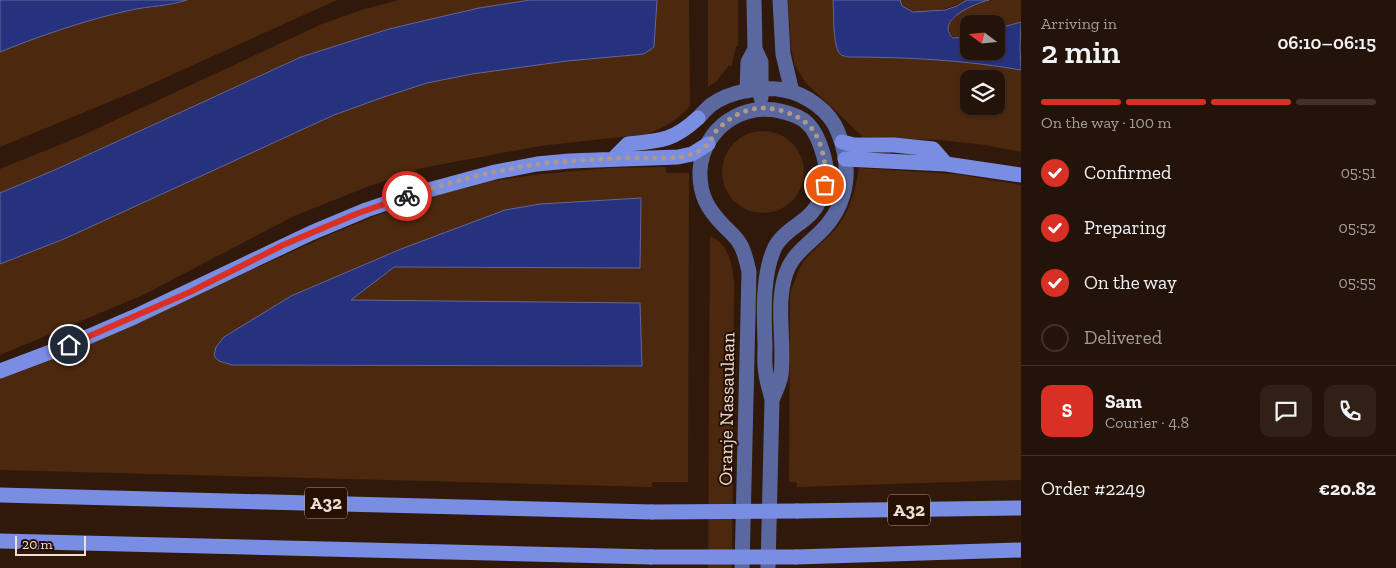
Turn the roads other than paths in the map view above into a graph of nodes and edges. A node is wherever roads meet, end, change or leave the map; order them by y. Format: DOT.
graph roads {
  1 [pos="754,0"];
  2 [pos="780,0"];
  3 [pos="755,90"];
  4 [pos="792,92"];
  5 [pos="761,109"];
  6 [pos="698,118"];
  7 [pos="842,142"];
  8 [pos="708,144"];
  9 [pos="824,157"];
  10 [pos="613,159"];
  11 [pos="845,159"];
  12 [pos="946,164"];
  13 [pos="1021,175"];
  14 [pos="0,371"];
  15 [pos="772,400"];
  16 [pos="0,495"];
  17 [pos="1021,508"];
  18 [pos="0,541"];
  19 [pos="1021,550"];
  20 [pos="742,568"];
  21 [pos="768,568"];
  1 -- 3 [label="main road"];
  2 -- 4 [label="main road"];
  3 -- 4 [label="main road"];
  3 -- 5 [label="main road"];
  3 -- 6 [label="main road"];
  4 -- 7 [label="main road"];
  5 -- 8 [label="main road"];
  5 -- 9 [label="main road"];
  6 -- 10 [label="highway"];
  7 -- 11 [label="main road"];
  7 -- 12 [label="highway"];
  8 -- 10 [label="highway"];
  8 -- 20 [label="main road, Oranje Nassaulaan"];
  9 -- 11 [label="main road"];
  9 -- 15 [label="main road, Oranje Nassaulaan"];
  10 -- 14 [label="highway"];
  11 -- 12 [label="highway"];
  11 -- 15 [label="main road, Oranje Nassaulaan"];
  12 -- 13 [label="highway"];
  15 -- 21 [label="main road, Oranje Nassaulaan"];
  16 -- 17 [label="highway, A32, bridge"];
  18 -- 19 [label="highway, A32, bridge"];
}
